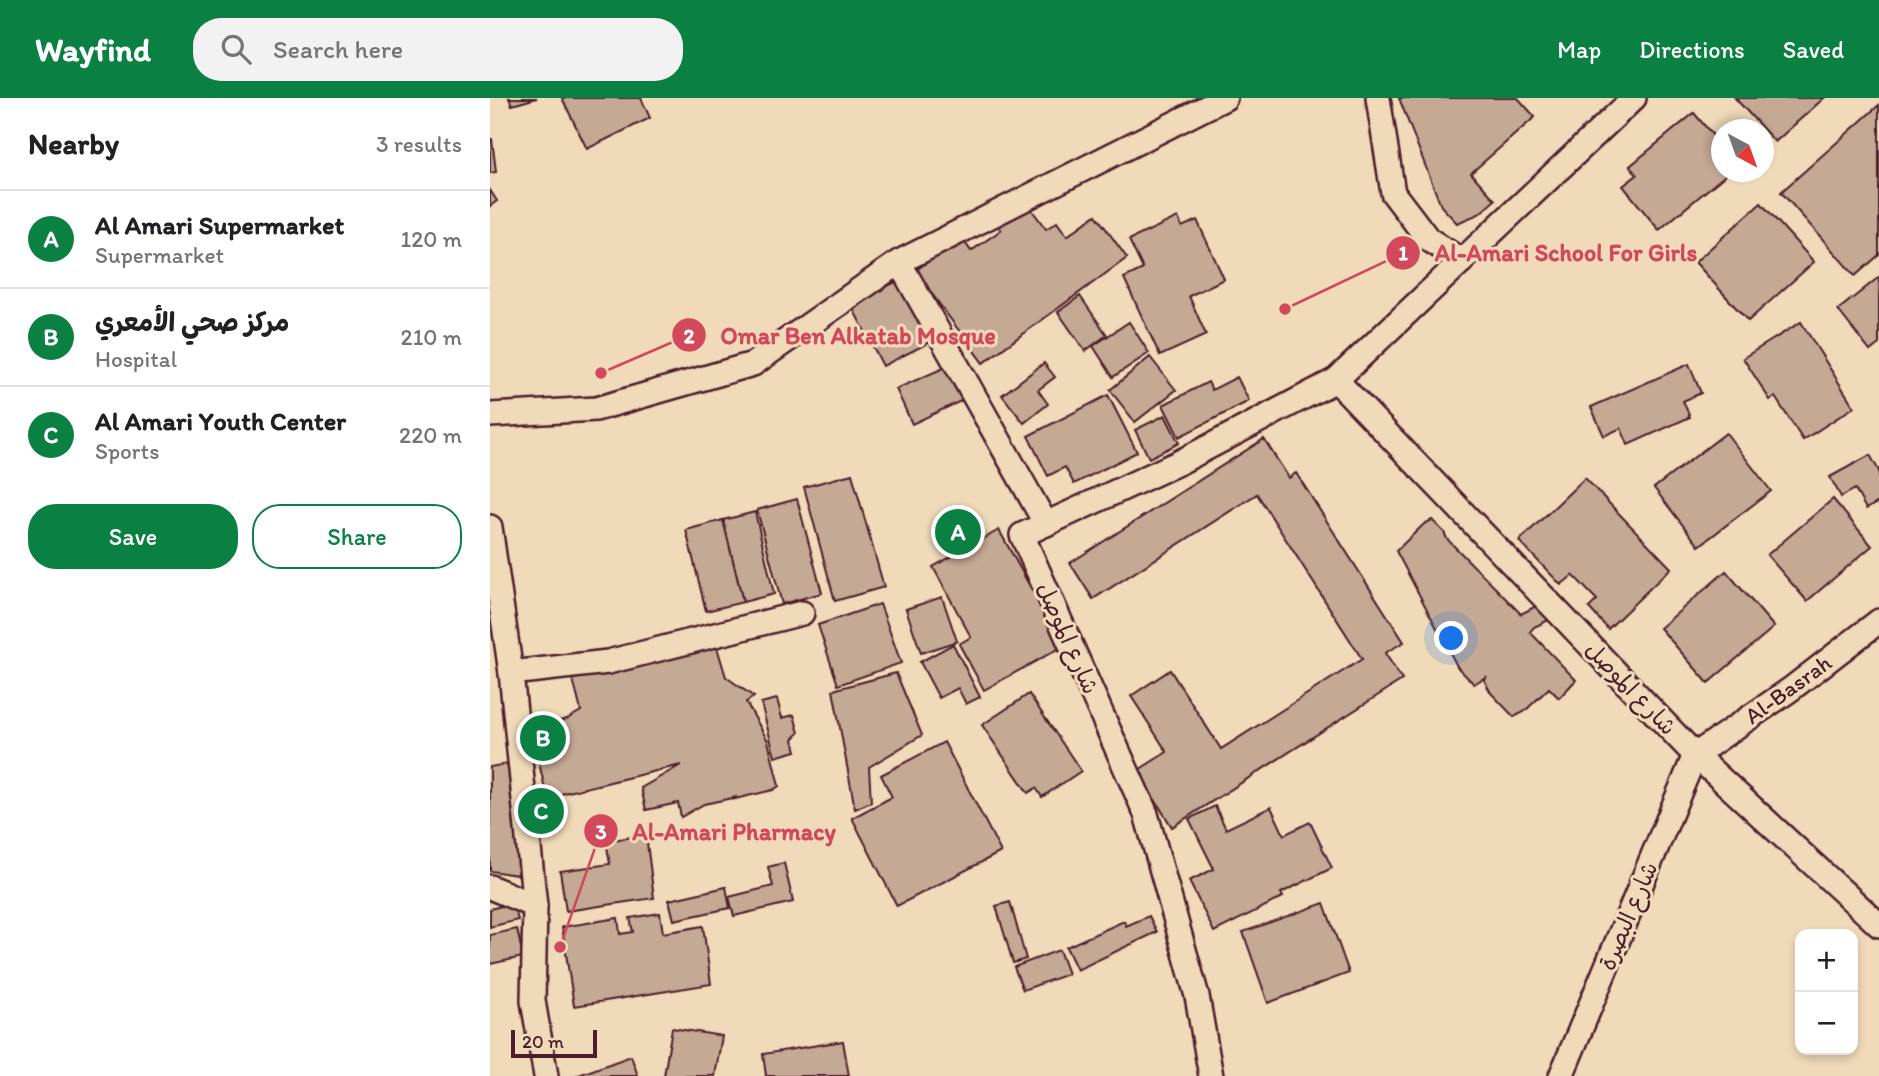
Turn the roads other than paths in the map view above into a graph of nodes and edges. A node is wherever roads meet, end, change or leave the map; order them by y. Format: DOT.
graph roads {
  1 [pos="1225,98"];
  2 [pos="1378,98"];
  3 [pos="1634,98"];
  4 [pos="1462,261"];
  5 [pos="899,262"];
  6 [pos="1336,380"];
  7 [pos="490,415"];
  8 [pos="1045,524"];
  9 [pos="490,527"];
  10 [pos="802,612"];
  11 [pos="1879,621"];
  12 [pos="511,673"];
  13 [pos="1695,755"];
  14 [pos="490,887"];
  15 [pos="535,906"];
  16 [pos="1879,925"];
  17 [pos="546,1076"];
  18 [pos="1211,1076"];
  19 [pos="1561,1076"];
  1 -- 5 [label="street"];
  2 -- 4 [label="street"];
  3 -- 4 [label="street, شارع الموصل"];
  4 -- 6 [label="street, شارع الموصل"];
  5 -- 7 [label="street"];
  5 -- 8 [label="street"];
  6 -- 8 [label="street, شارع الموصل"];
  6 -- 13 [label="street, شارع الموصل"];
  8 -- 18 [label="street, شارع الموصل"];
  9 -- 12 [label="street"];
  10 -- 12 [label="street"];
  11 -- 13 [label="street, Al-Basrah"];
  12 -- 15 [label="street"];
  13 -- 16 [label="street, شارع الموصل"];
  13 -- 19 [label="street, شارع البصرة"];
  14 -- 15 [label="street"];
  15 -- 17 [label="street"];
}
